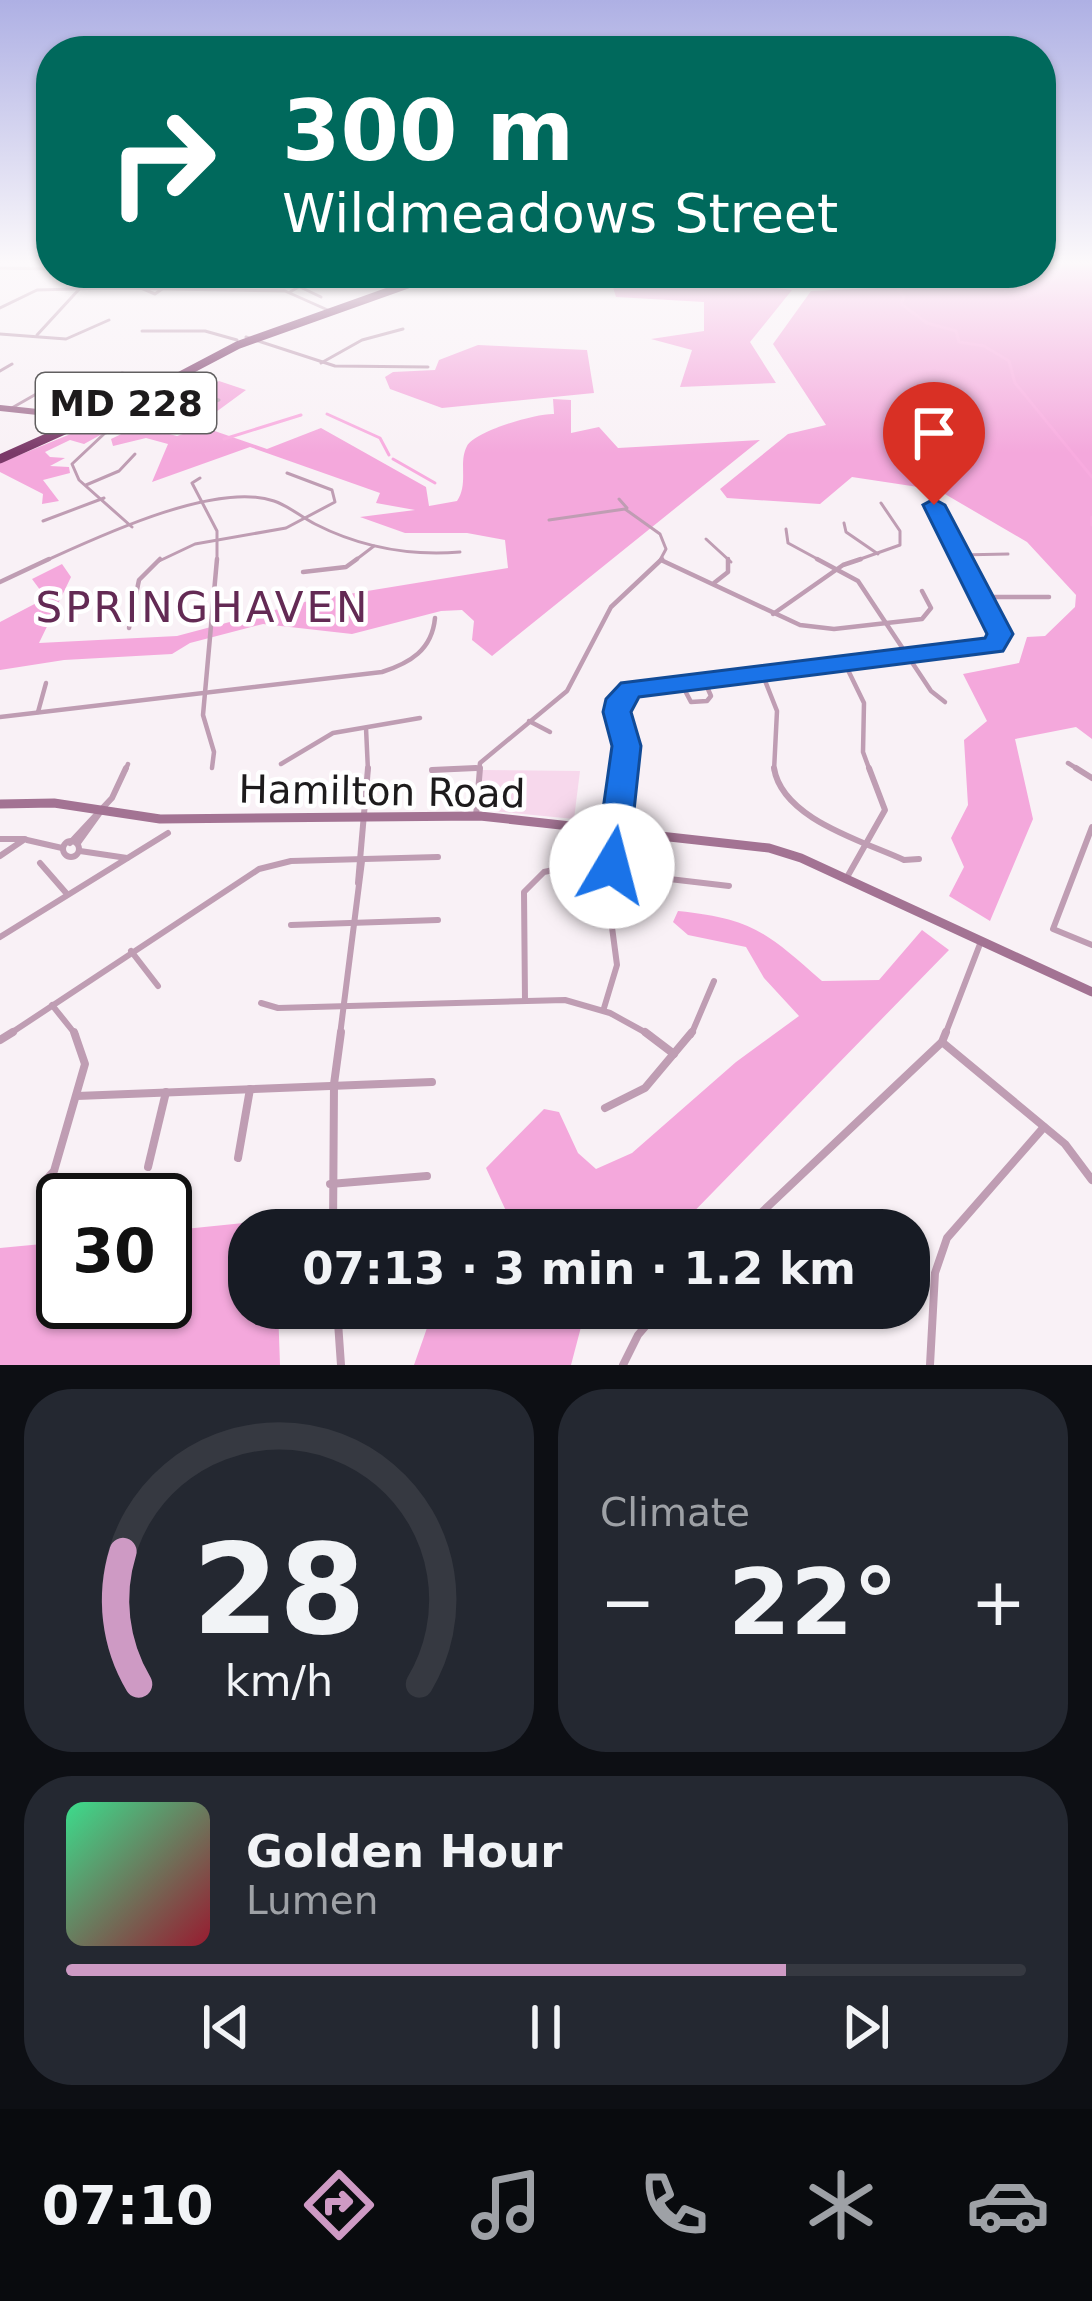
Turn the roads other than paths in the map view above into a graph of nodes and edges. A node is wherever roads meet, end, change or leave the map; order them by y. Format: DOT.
graph roads {
  1 [pos="45,326"];
  2 [pos="97,326"];
  3 [pos="283,326"];
  4 [pos="404,329"];
  5 [pos="142,331"];
  6 [pos="0,334"];
  7 [pos="34,337"];
  8 [pos="249,338"];
  9 [pos="321,363"];
  10 [pos="12,364"];
  11 [pos="428,367"];
  12 [pos="0,371"];
  13 [pos="122,373"];
  14 [pos="66,377"];
  15 [pos="167,381"];
  16 [pos="148,384"];
  17 [pos="47,388"];
  18 [pos="195,389"];
  19 [pos="116,399"];
  20 [pos="204,405"];
  21 [pos="0,408"];
  22 [pos="10,409"];
  23 [pos="83,418"];
  24 [pos="149,422"];
  25 [pos="112,430"];
  26 [pos="135,454"];
  27 [pos="0,456"];
  28 [pos="287,473"];
  29 [pos="200,478"];
  30 [pos="86,485"];
  31 [pos="104,498"];
  32 [pos="619,499"];
  33 [pos="936,502"];
  34 [pos="205,503"];
  35 [pos="881,503"];
  36 [pos="631,512"];
  37 [pos="306,519"];
  38 [pos="549,520"];
  39 [pos="44,521"];
  40 [pos="844,523"];
  41 [pos="132,527"];
  42 [pos="786,529"];
  43 [pos="219,539"];
  44 [pos="706,539"];
  45 [pos="374,547"];
  46 [pos="460,552"];
  47 [pos="878,554"];
  48 [pos="1007,554"];
  49 [pos="958,555"];
  50 [pos="661,560"];
  51 [pos="838,569"];
  52 [pos="303,572"];
  53 [pos="0,582"];
  54 [pos="714,584"];
  55 [pos="922,591"];
  56 [pos="980,597"];
  57 [pos="1049,597"];
  58 [pos="773,614"];
  59 [pos="435,618"];
  60 [pos="885,624"];
  61 [pos="129,628"];
  62 [pos="911,658"];
  63 [pos="845,665"];
  64 [pos="762,673"];
  65 [pos="704,680"];
  66 [pos="682,682"];
  67 [pos="46,683"];
  68 [pos="205,692"];
  69 [pos="945,701"];
  70 [pos="38,712"];
  71 [pos="0,716"];
  72 [pos="420,718"];
  73 [pos="530,721"];
  74 [pos="366,728"];
  75 [pos="550,732"];
  76 [pos="1068,763"];
  77 [pos="128,764"];
  78 [pos="280,764"];
  79 [pos="212,768"];
  80 [pos="478,768"];
  81 [pos="432,770"];
  82 [pos="1092,778"];
  83 [pos="0,804"];
  84 [pos="101,811"];
  85 [pos="476,816"];
  86 [pos="367,817"];
  87 [pos="1092,826"];
  88 [pos="616,831"];
  89 [pos="168,833"];
  90 [pos="0,839"];
  91 [pos="25,839"];
  92 [pos="867,842"];
  93 [pos="76,845"];
  94 [pos="62,848"];
  95 [pos="0,856"];
  96 [pos="438,857"];
  97 [pos="127,858"];
  98 [pos="362,859"];
  99 [pos="919,859"];
  100 [pos="40,863"];
  101 [pos="611,871"];
  102 [pos="846,879"];
  103 [pos="729,886"];
  104 [pos="67,894"];
  105 [pos="438,920"];
  106 [pos="353,924"];
  107 [pos="291,925"];
  108 [pos="2,932"];
  109 [pos="980,944"];
  110 [pos="1092,945"];
  111 [pos="131,951"];
  112 [pos="714,981"];
  113 [pos="158,986"];
  114 [pos="1092,992"];
  115 [pos="525,1000"];
  116 [pos="261,1003"];
  117 [pos="52,1005"];
  118 [pos="344,1005"];
  119 [pos="604,1008"];
  120 [pos="0,1040"];
  121 [pos="942,1042"];
  122 [pos="674,1054"];
  123 [pos="433,1082"];
  124 [pos="334,1084"];
  125 [pos="250,1089"];
  126 [pos="166,1092"];
  127 [pos="76,1096"];
  128 [pos="605,1108"];
  129 [pos="1044,1126"];
  130 [pos="238,1158"];
  131 [pos="148,1167"];
  132 [pos="52,1173"];
  133 [pos="428,1176"];
  134 [pos="1092,1180"];
  135 [pos="330,1184"];
  136 [pos="332,1209"];
  137 [pos="765,1209"];
  138 [pos="338,1329"];
  139 [pos="643,1329"];
  140 [pos="340,1365"];
  141 [pos="623,1365"];
  142 [pos="930,1365"];
  1 -- 7 [label="street"];
  2 -- 7 [label="street"];
  3 -- 8 [label="highway, MD 228"];
  4 -- 9 [label="street"];
  5 -- 8 [label="street"];
  6 -- 7 [label="street"];
  8 -- 9 [label="street"];
  8 -- 15 [label="highway, MD 228"];
  8 -- 16 [label="highway, MD 228"];
  9 -- 11 [label="street"];
  10 -- 12 [label="street"];
  13 -- 16 [label="street"];
  14 -- 17 [label="street"];
  15 -- 16 [label="highway, MD 228"];
  15 -- 18 [label="street"];
  16 -- 19 [label="highway, MD 228"];
  16 -- 20 [label="street"];
  16 -- 23 [label="highway, MD 228"];
  17 -- 19 [label="street"];
  17 -- 22 [label="street"];
  19 -- 23 [label="highway, MD 228"];
  21 -- 22 [label="street"];
  22 -- 23 [label="street"];
  23 -- 25 [label="street"];
  23 -- 27 [label="highway, MD 228"];
  24 -- 25 [label="street"];
  25 -- 30 [label="street"];
  26 -- 30 [label="street"];
  28 -- 37 [label="street"];
  29 -- 34 [label="street"];
  30 -- 31 [label="street"];
  31 -- 39 [label="street"];
  31 -- 41 [label="street"];
  32 -- 36 [label="street"];
  33 -- 49 [label="street"];
  34 -- 37 [label="street"];
  34 -- 41 [label="street"];
  34 -- 43 [label="street"];
  35 -- 47 [label="street"];
  36 -- 38 [label="street"];
  36 -- 50 [label="street"];
  37 -- 43 [label="street"];
  37 -- 45 [label="street"];
  40 -- 47 [label="street"];
  41 -- 53 [label="street"];
  42 -- 51 [label="street"];
  43 -- 61 [label="street"];
  43 -- 68 [label="street"];
  44 -- 54 [label="street"];
  45 -- 46 [label="street"];
  45 -- 52 [label="street"];
  47 -- 51 [label="street"];
  48 -- 49 [label="street"];
  49 -- 56 [label="street"];
  50 -- 54 [label="street"];
  50 -- 73 [label="street"];
  51 -- 58 [label="street"];
  51 -- 60 [label="street"];
  54 -- 58 [label="street"];
  55 -- 60 [label="street"];
  56 -- 57 [label="street"];
  56 -- 62 [label="street"];
  58 -- 60 [label="street"];
  59 -- 68 [label="street"];
  60 -- 62 [label="street"];
  62 -- 63 [label="street"];
  62 -- 69 [label="street"];
  63 -- 64 [label="street"];
  63 -- 92 [label="street"];
  64 -- 65 [label="street"];
  64 -- 92 [label="street"];
  65 -- 66 [label="street"];
  65 -- 66 [label="street"];
  66 -- 88 [label="street"];
  67 -- 70 [label="street"];
  68 -- 70 [label="street"];
  68 -- 79 [label="street"];
  70 -- 71 [label="street"];
  72 -- 74 [label="street"];
  73 -- 75 [label="street"];
  73 -- 80 [label="street"];
  74 -- 78 [label="street"];
  74 -- 86 [label="street"];
  76 -- 82 [label="street"];
  77 -- 84 [label="street"];
  80 -- 81 [label="street"];
  80 -- 85 [label="street"];
  83 -- 84 [label="street, Hamilton Road"];
  84 -- 86 [label="street, Hamilton Road"];
  84 -- 93 [label="street"];
  85 -- 86 [label="street, Hamilton Road"];
  85 -- 88 [label="street, Hamilton Road"];
  86 -- 98 [label="street"];
  87 -- 110 [label="street"];
  88 -- 101 [label="street"];
  88 -- 102 [label="street, Hamilton Road"];
  89 -- 97 [label="street"];
  90 -- 91 [label="street"];
  91 -- 94 [label="street"];
  91 -- 95 [label="street"];
  92 -- 99 [label="street"];
  92 -- 102 [label="street"];
  93 -- 94 [label="street"];
  93 -- 94 [label="street"];
  93 -- 97 [label="street"];
  96 -- 98 [label="street"];
  97 -- 104 [label="street"];
  98 -- 106 [label="street"];
  98 -- 111 [label="street"];
  100 -- 104 [label="street"];
  101 -- 103 [label="street"];
  101 -- 115 [label="street"];
  101 -- 119 [label="street"];
  102 -- 109 [label="street, Hamilton Road"];
  104 -- 108 [label="street"];
  105 -- 106 [label="street"];
  106 -- 107 [label="street"];
  106 -- 118 [label="street"];
  109 -- 114 [label="street, Hamilton Road"];
  109 -- 121 [label="street"];
  111 -- 113 [label="street"];
  111 -- 117 [label="street"];
  112 -- 122 [label="street"];
  115 -- 118 [label="street"];
  115 -- 119 [label="street"];
  116 -- 118 [label="street"];
  117 -- 120 [label="street"];
  117 -- 127 [label="street"];
  118 -- 124 [label="street"];
  119 -- 122 [label="street"];
  121 -- 129 [label="street"];
  121 -- 137 [label="street"];
  122 -- 128 [label="street"];
  123 -- 124 [label="street"];
  124 -- 125 [label="street"];
  124 -- 135 [label="street"];
  125 -- 126 [label="street"];
  125 -- 130 [label="street"];
  126 -- 127 [label="street"];
  126 -- 131 [label="street"];
  127 -- 132 [label="street"];
  129 -- 134 [label="street"];
  129 -- 142 [label="street"];
  133 -- 135 [label="street"];
  135 -- 136 [label="street"];
  138 -- 140 [label="street"];
  139 -- 141 [label="street"];
}
